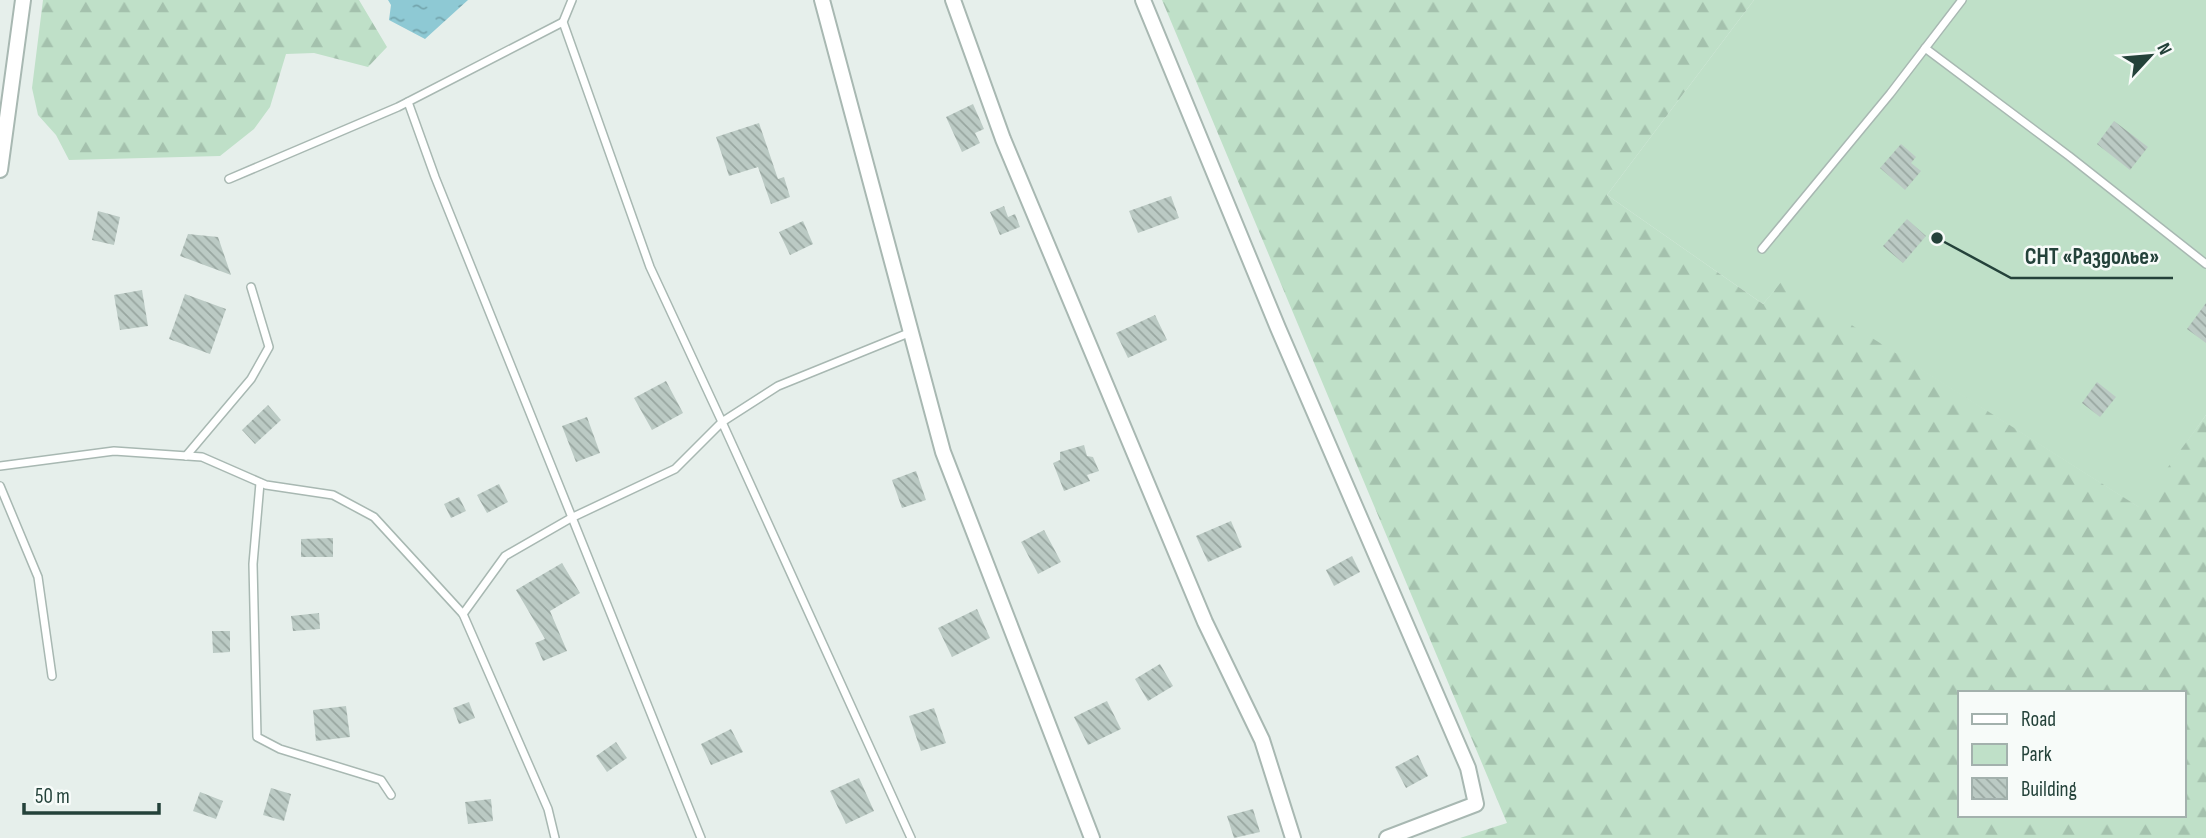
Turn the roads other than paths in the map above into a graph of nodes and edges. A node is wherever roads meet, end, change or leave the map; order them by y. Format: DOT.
graph roads {
  1 [pos="23,0"];
  2 [pos="572,0"];
  3 [pos="822,0"];
  4 [pos="953,0"];
  5 [pos="1143,0"];
  6 [pos="1962,0"];
  7 [pos="563,22"];
  8 [pos="1925,48"];
  9 [pos="408,102"];
  10 [pos="0,170"];
  11 [pos="229,179"];
  12 [pos="1762,249"];
  13 [pos="2206,264"];
  14 [pos="251,287"];
  15 [pos="911,332"];
  16 [pos="722,422"];
  17 [pos="186,456"];
  18 [pos="0,466"];
  19 [pos="260,483"];
  20 [pos="0,486"];
  21 [pos="570,517"];
  22 [pos="463,614"];
  23 [pos="52,676"];
  24 [pos="391,795"];
  25 [pos="555,838"];
  26 [pos="701,838"];
  27 [pos="911,838"];
  28 [pos="1092,838"];
  29 [pos="1293,838"];
  30 [pos="1387,838"];
  1 -- 10 [label="street"];
  2 -- 7 [label="lane"];
  3 -- 15 [label="street"];
  4 -- 29 [label="street"];
  5 -- 30 [label="street"];
  6 -- 8 [label="lane"];
  7 -- 9 [label="lane"];
  7 -- 16 [label="lane"];
  8 -- 12 [label="lane"];
  8 -- 13 [label="lane"];
  9 -- 11 [label="lane"];
  9 -- 21 [label="lane"];
  14 -- 17 [label="lane"];
  15 -- 16 [label="lane"];
  15 -- 28 [label="street"];
  16 -- 21 [label="lane"];
  16 -- 27 [label="lane"];
  17 -- 18 [label="lane"];
  17 -- 19 [label="lane"];
  19 -- 22 [label="lane"];
  19 -- 24 [label="lane"];
  20 -- 23 [label="lane"];
  21 -- 22 [label="lane"];
  21 -- 26 [label="lane"];
  22 -- 25 [label="lane"];
}
